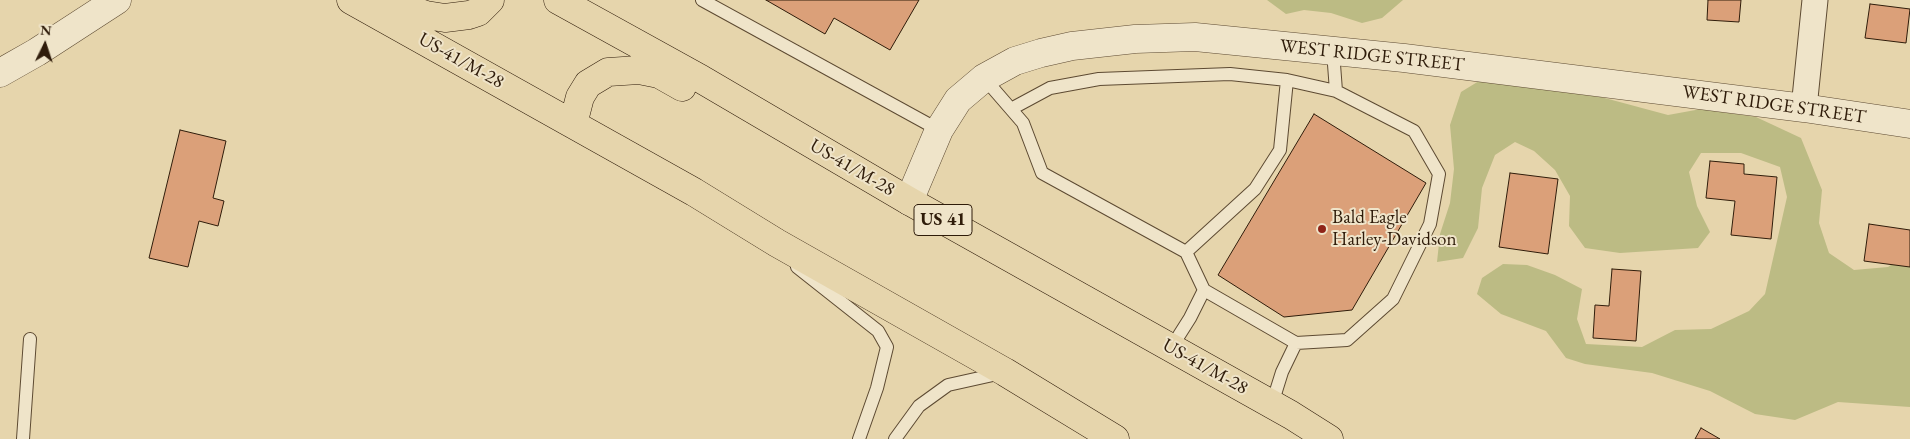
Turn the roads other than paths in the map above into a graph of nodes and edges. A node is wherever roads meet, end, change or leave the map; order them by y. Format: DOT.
graph roads {
  1 [pos="117,0"];
  2 [pos="350,0"];
  3 [pos="381,0"];
  4 [pos="490,0"];
  5 [pos="558,0"];
  6 [pos="702,0"];
  7 [pos="1815,0"];
  8 [pos="1333,51"];
  9 [pos="0,73"];
  10 [pos="984,78"];
  11 [pos="1287,80"];
  12 [pos="1336,91"];
  13 [pos="1804,108"];
  14 [pos="1011,110"];
  15 [pos="573,124"];
  16 [pos="1910,124"];
  17 [pos="939,130"];
  18 [pos="863,174"];
  19 [pos="909,201"];
  20 [pos="735,217"];
  21 [pos="1186,252"];
  22 [pos="1204,290"];
  23 [pos="30,340"];
  24 [pos="1296,343"];
  25 [pos="1171,348"];
  26 [pos="1005,372"];
  27 [pos="1272,404"];
  28 [pos="24,439"];
  29 [pos="859,439"];
  30 [pos="895,439"];
  31 [pos="1115,439"];
  32 [pos="1328,439"];
  1 -- 9 [label="street"];
  2 -- 15 [label="highway, US-41/M-28"];
  3 -- 4 [label="highway"];
  5 -- 18 [label="highway, US-41/M-28 / US 41"];
  6 -- 17 [label="lane"];
  7 -- 13 [label="street"];
  8 -- 10 [label="street, WEST RIDGE STREET"];
  8 -- 12 [label="lane"];
  8 -- 13 [label="street, WEST RIDGE STREET"];
  10 -- 14 [label="lane"];
  10 -- 17 [label="street, WEST RIDGE STREET"];
  11 -- 12 [label="lane"];
  11 -- 14 [label="lane"];
  11 -- 21 [label="lane"];
  12 -- 24 [label="lane"];
  13 -- 16 [label="street, WEST RIDGE STREET"];
  14 -- 21 [label="lane"];
  15 -- 18 [label="highway"];
  15 -- 20 [label="highway, US-41/M-28"];
  17 -- 19 [label="street, WEST RIDGE STREET"];
  18 -- 19 [label="highway, US-41/M-28 / US 41"];
  19 -- 25 [label="highway, US-41/M-28 / US 41"];
  20 -- 26 [label="highway, US-41/M-28"];
  20 -- 29 [label="lane"];
  21 -- 22 [label="lane"];
  22 -- 24 [label="lane"];
  22 -- 25 [label="lane"];
  23 -- 28 [label="lane"];
  24 -- 27 [label="lane"];
  25 -- 27 [label="highway, US-41/M-28 / US 41"];
  26 -- 30 [label="lane"];
  26 -- 31 [label="highway, US-41/M-28"];
  27 -- 32 [label="highway, US-41/M-28 / US 41"];
}
